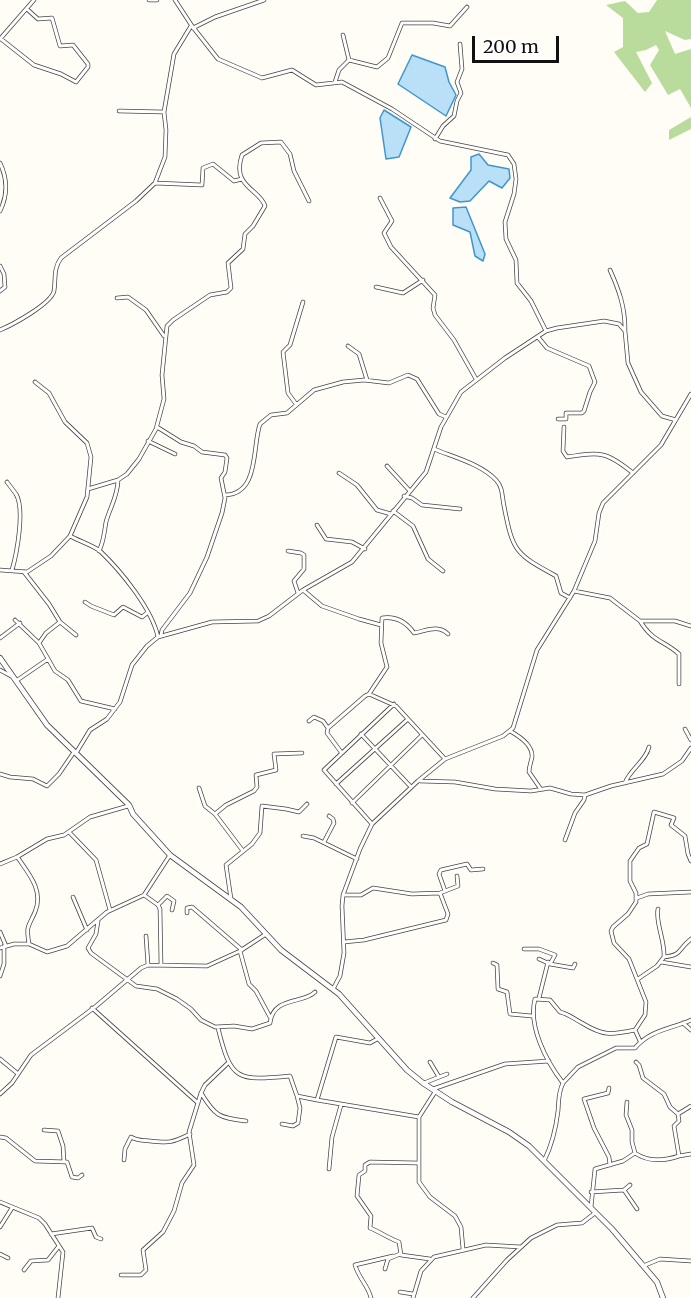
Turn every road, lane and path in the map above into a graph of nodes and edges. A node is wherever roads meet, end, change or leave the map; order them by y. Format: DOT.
graph roads {
  1 [pos="34,0"];
  2 [pos="149,0"];
  3 [pos="157,0"];
  4 [pos="175,0"];
  5 [pos="264,0"];
  6 [pos="467,7"];
  7 [pos="28,10"];
  8 [pos="192,27"];
  9 [pos="343,35"];
  10 [pos="0,39"];
  11 [pos="460,44"];
  12 [pos="350,60"];
  13 [pos="335,82"];
  14 [pos="119,111"];
  15 [pos="164,112"];
  16 [pos="435,139"];
  17 [pos="0,163"];
  18 [pos="242,179"];
  19 [pos="156,183"];
  20 [pos="380,198"];
  21 [pos="309,201"];
  22 [pos="0,211"];
  23 [pos="0,266"];
  24 [pos="610,270"];
  25 [pos="423,280"];
  26 [pos="376,287"];
  27 [pos="0,291"];
  28 [pos="117,298"];
  29 [pos="303,303"];
  30 [pos="0,330"];
  31 [pos="546,331"];
  32 [pos="625,331"];
  33 [pos="538,337"];
  34 [pos="165,338"];
  35 [pos="348,346"];
  36 [pos="367,380"];
  37 [pos="476,380"];
  38 [pos="35,382"];
  39 [pos="691,394"];
  40 [pos="296,404"];
  41 [pos="446,417"];
  42 [pos="558,419"];
  43 [pos="676,420"];
  44 [pos="157,427"];
  45 [pos="564,427"];
  46 [pos="148,441"];
  47 [pos="434,449"];
  48 [pos="175,454"];
  49 [pos="387,466"];
  50 [pos="339,473"];
  51 [pos="633,473"];
  52 [pos="118,480"];
  53 [pos="7,482"];
  54 [pos="88,489"];
  55 [pos="409,490"];
  56 [pos="225,495"];
  57 [pos="404,496"];
  58 [pos="460,508"];
  59 [pos="392,513"];
  60 [pos="317,525"];
  61 [pos="70,536"];
  62 [pos="365,549"];
  63 [pos="99,551"];
  64 [pos="288,551"];
  65 [pos="0,570"];
  66 [pos="12,570"];
  67 [pos="24,572"];
  68 [pos="443,572"];
  69 [pos="303,590"];
  70 [pos="574,591"];
  71 [pos="298,593"];
  72 [pos="570,598"];
  73 [pos="85,602"];
  74 [pos="148,613"];
  75 [pos="15,620"];
  76 [pos="640,621"];
  77 [pos="60,622"];
  78 [pos="20,623"];
  79 [pos="381,625"];
  80 [pos="691,626"];
  81 [pos="448,634"];
  82 [pos="75,635"];
  83 [pos="160,636"];
  84 [pos="0,638"];
  85 [pos="39,643"];
  86 [pos="0,658"];
  87 [pos="48,659"];
  88 [pos="0,670"];
  89 [pos="15,679"];
  90 [pos="679,684"];
  91 [pos="369,694"];
  92 [pos="393,704"];
  93 [pos="115,709"];
  94 [pos="408,719"];
  95 [pos="309,721"];
  96 [pos="328,728"];
  97 [pos="685,729"];
  98 [pos="510,731"];
  99 [pos="361,734"];
  100 [pos="422,735"];
  101 [pos="691,740"];
  102 [pos="649,747"];
  103 [pos="691,748"];
  104 [pos="375,749"];
  105 [pos="75,752"];
  106 [pos="341,752"];
  107 [pos="302,753"];
  108 [pos="445,759"];
  109 [pos="391,766"];
  110 [pos="0,774"];
  111 [pos="418,781"];
  112 [pos="625,783"];
  113 [pos="336,784"];
  114 [pos="199,788"];
  115 [pos="411,788"];
  116 [pos="540,788"];
  117 [pos="585,795"];
  118 [pos="352,803"];
  119 [pos="307,804"];
  120 [pos="129,805"];
  121 [pos="214,814"];
  122 [pos="329,816"];
  123 [pos="372,824"];
  124 [pos="69,831"];
  125 [pos="303,836"];
  126 [pos="565,840"];
  127 [pos="324,842"];
  128 [pos="243,850"];
  129 [pos="170,855"];
  130 [pos="17,857"];
  131 [pos="357,859"];
  132 [pos="691,861"];
  133 [pos="0,864"];
  134 [pos="483,869"];
  135 [pos="457,876"];
  136 [pos="445,891"];
  137 [pos="691,892"];
  138 [pos="440,893"];
  139 [pos="144,895"];
  140 [pos="344,895"];
  141 [pos="73,897"];
  142 [pos="637,898"];
  143 [pos="231,899"];
  144 [pos="158,905"];
  145 [pos="658,909"];
  146 [pos="110,910"];
  147 [pos="172,910"];
  148 [pos="187,913"];
  149 [pos="98,921"];
  150 [pos="87,930"];
  151 [pos="0,932"];
  152 [pos="266,934"];
  153 [pos="146,936"];
  154 [pos="691,939"];
  155 [pos="344,942"];
  156 [pos="29,944"];
  157 [pos="3,947"];
  158 [pos="524,949"];
  159 [pos="241,950"];
  160 [pos="664,957"];
  161 [pos="539,958"];
  162 [pos="661,962"];
  163 [pos="493,963"];
  164 [pos="549,963"];
  165 [pos="575,964"];
  166 [pos="148,965"];
  167 [pos="161,965"];
  168 [pos="691,967"];
  169 [pos="0,976"];
  170 [pos="638,979"];
  171 [pos="128,980"];
  172 [pos="333,989"];
  173 [pos="315,992"];
  174 [pos="539,998"];
  175 [pos="92,1008"];
  176 [pos="532,1016"];
  177 [pos="270,1017"];
  178 [pos="691,1020"];
  179 [pos="683,1023"];
  180 [pos="218,1028"];
  181 [pos="635,1030"];
  182 [pos="691,1030"];
  183 [pos="379,1038"];
  184 [pos="640,1041"];
  185 [pos="0,1059"];
  186 [pos="549,1061"];
  187 [pos="430,1062"];
  188 [pos="636,1062"];
  189 [pos="228,1063"];
  190 [pos="17,1073"];
  191 [pos="447,1074"];
  192 [pos="439,1077"];
  193 [pos="423,1083"];
  194 [pos="563,1083"];
  195 [pos="609,1088"];
  196 [pos="433,1091"];
  197 [pos="201,1093"];
  198 [pos="0,1094"];
  199 [pos="297,1096"];
  200 [pos="317,1100"];
  201 [pos="627,1102"];
  202 [pos="198,1103"];
  203 [pos="341,1105"];
  204 [pos="691,1107"];
  205 [pos="678,1114"];
  206 [pos="419,1117"];
  207 [pos="246,1121"];
  208 [pos="282,1124"];
  209 [pos="44,1131"];
  210 [pos="190,1134"];
  211 [pos="0,1137"];
  212 [pos="635,1153"];
  213 [pos="691,1154"];
  214 [pos="679,1156"];
  215 [pos="124,1160"];
  216 [pos="544,1161"];
  217 [pos="64,1162"];
  218 [pos="418,1163"];
  219 [pos="610,1164"];
  220 [pos="329,1169"];
  221 [pos="82,1175"];
  222 [pos="630,1185"];
  223 [pos="624,1190"];
  224 [pos="591,1192"];
  225 [pos="0,1202"];
  226 [pos="12,1208"];
  227 [pos="637,1209"];
  228 [pos="592,1211"];
  229 [pos="0,1227"];
  230 [pos="51,1233"];
  231 [pos="101,1239"];
  232 [pos="59,1246"];
  233 [pos="522,1247"];
  234 [pos="463,1249"];
  235 [pos="0,1254"];
  236 [pos="400,1254"];
  237 [pos="393,1256"];
  238 [pos="8,1258"];
  239 [pos="430,1259"];
  240 [pos="691,1261"];
  241 [pos="643,1266"];
  242 [pos="385,1269"];
  243 [pos="24,1270"];
  244 [pos="121,1275"];
  245 [pos="400,1292"];
  246 [pos="413,1296"];
  247 [pos="58,1298"];
  248 [pos="371,1298"];
  249 [pos="473,1298"];
  250 [pos="663,1298"];
  1 -- 7 [label="street"];
  2 -- 3 [label="street"];
  4 -- 8 [label="street"];
  5 -- 8 [label="street"];
  6 -- 12 [label="street"];
  7 -- 10 [label="street"];
  7 -- 10 [label="street"];
  8 -- 13 [label="street"];
  8 -- 15 [label="street"];
  9 -- 12 [label="street"];
  11 -- 16 [label="street"];
  12 -- 13 [label="street"];
  13 -- 16 [label="street"];
  14 -- 15 [label="street"];
  15 -- 19 [label="street"];
  16 -- 31 [label="street"];
  17 -- 22 [label="street"];
  18 -- 19 [label="street"];
  18 -- 21 [label="street"];
  18 -- 34 [label="street"];
  19 -- 30 [label="street"];
  20 -- 25 [label="street"];
  23 -- 27 [label="street"];
  24 -- 32 [label="street"];
  25 -- 26 [label="street"];
  25 -- 37 [label="street"];
  28 -- 34 [label="street"];
  29 -- 40 [label="street"];
  31 -- 32 [label="street"];
  31 -- 33 [label="street"];
  32 -- 43 [label="street"];
  33 -- 37 [label="street"];
  33 -- 42 [label="street"];
  34 -- 44 [label="street"];
  35 -- 36 [label="street"];
  36 -- 40 [label="street"];
  36 -- 41 [label="street"];
  37 -- 41 [label="street"];
  38 -- 54 [label="street"];
  39 -- 43 [label="street"];
  40 -- 56 [label="street"];
  41 -- 47 [label="street"];
  43 -- 51 [label="street"];
  44 -- 46 [label="street"];
  44 -- 56 [label="street"];
  45 -- 51 [label="street"];
  46 -- 48 [label="street"];
  46 -- 52 [label="street"];
  47 -- 55 [label="street"];
  47 -- 72 [label="street"];
  49 -- 55 [label="street"];
  50 -- 59 [label="street"];
  51 -- 70 [label="street"];
  52 -- 54 [label="street"];
  52 -- 63 [label="street"];
  53 -- 66 [label="street"];
  54 -- 61 [label="street"];
  55 -- 57 [label="street"];
  56 -- 83 [label="street"];
  57 -- 58 [label="street"];
  57 -- 59 [label="street"];
  59 -- 62 [label="street"];
  59 -- 68 [label="street"];
  60 -- 62 [label="street"];
  61 -- 63 [label="street"];
  61 -- 67 [label="street"];
  62 -- 69 [label="street"];
  63 -- 74 [label="street"];
  64 -- 71 [label="street"];
  65 -- 66 [label="street"];
  66 -- 67 [label="street"];
  67 -- 77 [label="street"];
  69 -- 71 [label="street"];
  69 -- 79 [label="street"];
  70 -- 72 [label="street"];
  70 -- 76 [label="street"];
  71 -- 83 [label="street"];
  72 -- 98 [label="street"];
  73 -- 74 [label="street"];
  74 -- 83 [label="street"];
  75 -- 78 [label="street"];
  76 -- 80 [label="street"];
  76 -- 90 [label="street"];
  77 -- 82 [label="street"];
  77 -- 85 [label="street"];
  78 -- 84 [label="street"];
  78 -- 85 [label="street"];
  79 -- 81 [label="street"];
  79 -- 91 [label="street"];
  83 -- 93 [label="street"];
  85 -- 87 [label="street"];
  86 -- 89 [label="street"];
  87 -- 89 [label="street"];
  87 -- 93 [label="street"];
  88 -- 89 [label="street"];
  89 -- 105 [label="street"];
  91 -- 92 [label="street"];
  91 -- 96 [label="street"];
  92 -- 94 [label="street"];
  92 -- 99 [label="street"];
  93 -- 105 [label="street"];
  94 -- 100 [label="street"];
  94 -- 104 [label="street"];
  95 -- 96 [label="street"];
  96 -- 106 [label="street"];
  97 -- 101 [label="street"];
  98 -- 108 [label="street"];
  98 -- 116 [label="street"];
  99 -- 104 [label="street"];
  99 -- 106 [label="street"];
  100 -- 108 [label="street"];
  100 -- 109 [label="street"];
  102 -- 112 [label="street"];
  103 -- 112 [label="street"];
  104 -- 109 [label="street"];
  104 -- 113 [label="street"];
  105 -- 110 [label="street"];
  105 -- 120 [label="street"];
  106 -- 113 [label="street"];
  107 -- 121 [label="street"];
  108 -- 111 [label="street"];
  109 -- 115 [label="street"];
  109 -- 118 [label="street"];
  111 -- 115 [label="street"];
  111 -- 116 [label="street"];
  112 -- 117 [label="street"];
  113 -- 118 [label="street"];
  114 -- 121 [label="street"];
  115 -- 123 [label="street"];
  116 -- 117 [label="street"];
  117 -- 126 [label="street"];
  118 -- 123 [label="street"];
  119 -- 128 [label="street"];
  120 -- 124 [label="street"];
  120 -- 129 [label="street"];
  121 -- 128 [label="street"];
  122 -- 127 [label="street"];
  123 -- 131 [label="street"];
  124 -- 130 [label="street"];
  124 -- 146 [label="street"];
  125 -- 127 [label="street"];
  127 -- 131 [label="street"];
  128 -- 143 [label="street"];
  129 -- 139 [label="street"];
  129 -- 143 [label="street"];
  130 -- 133 [label="street"];
  130 -- 156 [label="street"];
  131 -- 140 [label="street"];
  132 -- 142 [label="street"];
  134 -- 136 [label="street"];
  135 -- 136 [label="street"];
  136 -- 138 [label="street"];
  137 -- 142 [label="street"];
  138 -- 140 [label="street"];
  138 -- 155 [label="street"];
  139 -- 144 [label="street"];
  139 -- 146 [label="street"];
  140 -- 155 [label="street"];
  141 -- 150 [label="street"];
  142 -- 170 [label="street"];
  143 -- 152 [label="street"];
  144 -- 147 [label="street"];
  144 -- 167 [label="street"];
  145 -- 160 [label="street"];
  146 -- 149 [label="street"];
  148 -- 159 [label="street"];
  149 -- 150 [label="street"];
  149 -- 171 [label="street"];
  150 -- 156 [label="street"];
  151 -- 157 [label="street"];
  152 -- 159 [label="street"];
  152 -- 172 [label="street"];
  153 -- 166 [label="street"];
  154 -- 160 [label="street"];
  155 -- 172 [label="street"];
  156 -- 157 [label="street"];
  157 -- 169 [label="street"];
  158 -- 164 [label="street"];
  159 -- 167 [label="street"];
  159 -- 177 [label="street"];
  160 -- 162 [label="street"];
  161 -- 164 [label="street"];
  162 -- 168 [label="street"];
  162 -- 170 [label="street"];
  163 -- 176 [label="street"];
  164 -- 165 [label="street"];
  164 -- 174 [label="street"];
  166 -- 167 [label="street"];
  166 -- 171 [label="street"];
  170 -- 181 [label="street"];
  171 -- 175 [label="street"];
  171 -- 180 [label="street"];
  172 -- 183 [label="street"];
  173 -- 177 [label="street"];
  174 -- 176 [label="street"];
  174 -- 181 [label="street"];
  175 -- 190 [label="street"];
  175 -- 202 [label="street"];
  176 -- 186 [label="street"];
  177 -- 180 [label="street"];
  178 -- 179 [label="street"];
  179 -- 182 [label="street"];
  179 -- 184 [label="street"];
  180 -- 189 [label="street"];
  181 -- 184 [label="street"];
  183 -- 193 [label="street"];
  183 -- 200 [label="street"];
  184 -- 194 [label="street"];
  185 -- 190 [label="street"];
  186 -- 194 [label="street"];
  186 -- 196 [label="street"];
  187 -- 192 [label="street"];
  188 -- 205 [label="street"];
  189 -- 197 [label="street"];
  189 -- 199 [label="street"];
  190 -- 198 [label="street"];
  191 -- 192 [label="street"];
  192 -- 193 [label="street"];
  193 -- 196 [label="street"];
  194 -- 216 [label="street"];
  195 -- 219 [label="street"];
  196 -- 206 [label="street"];
  196 -- 216 [label="street"];
  197 -- 202 [label="street"];
  197 -- 207 [label="street"];
  199 -- 200 [label="street"];
  199 -- 208 [label="street"];
  200 -- 203 [label="street"];
  201 -- 212 [label="street"];
  202 -- 210 [label="street"];
  203 -- 206 [label="street"];
  203 -- 220 [label="street"];
  204 -- 205 [label="street"];
  205 -- 214 [label="street"];
  206 -- 218 [label="street"];
  209 -- 217 [label="street"];
  210 -- 215 [label="street"];
  210 -- 244 [label="street"];
  211 -- 217 [label="street"];
  212 -- 214 [label="street"];
  212 -- 219 [label="street"];
  213 -- 214 [label="street"];
  216 -- 228 [label="street"];
  217 -- 221 [label="street"];
  218 -- 234 [label="street"];
  218 -- 236 [label="street"];
  219 -- 224 [label="street"];
  222 -- 223 [label="street"];
  223 -- 224 [label="street"];
  223 -- 227 [label="street"];
  224 -- 228 [label="street"];
  225 -- 226 [label="street"];
  226 -- 229 [label="street"];
  226 -- 230 [label="street"];
  228 -- 233 [label="street"];
  228 -- 241 [label="street"];
  230 -- 231 [label="street"];
  230 -- 232 [label="street"];
  232 -- 243 [label="street"];
  232 -- 247 [label="street"];
  233 -- 234 [label="street"];
  233 -- 249 [label="street"];
  234 -- 239 [label="street"];
  235 -- 238 [label="street"];
  236 -- 237 [label="street"];
  236 -- 239 [label="street"];
  237 -- 242 [label="street"];
  237 -- 248 [label="street"];
  239 -- 246 [label="street"];
  240 -- 241 [label="street"];
  241 -- 250 [label="street"];
  245 -- 246 [label="street"];
}
